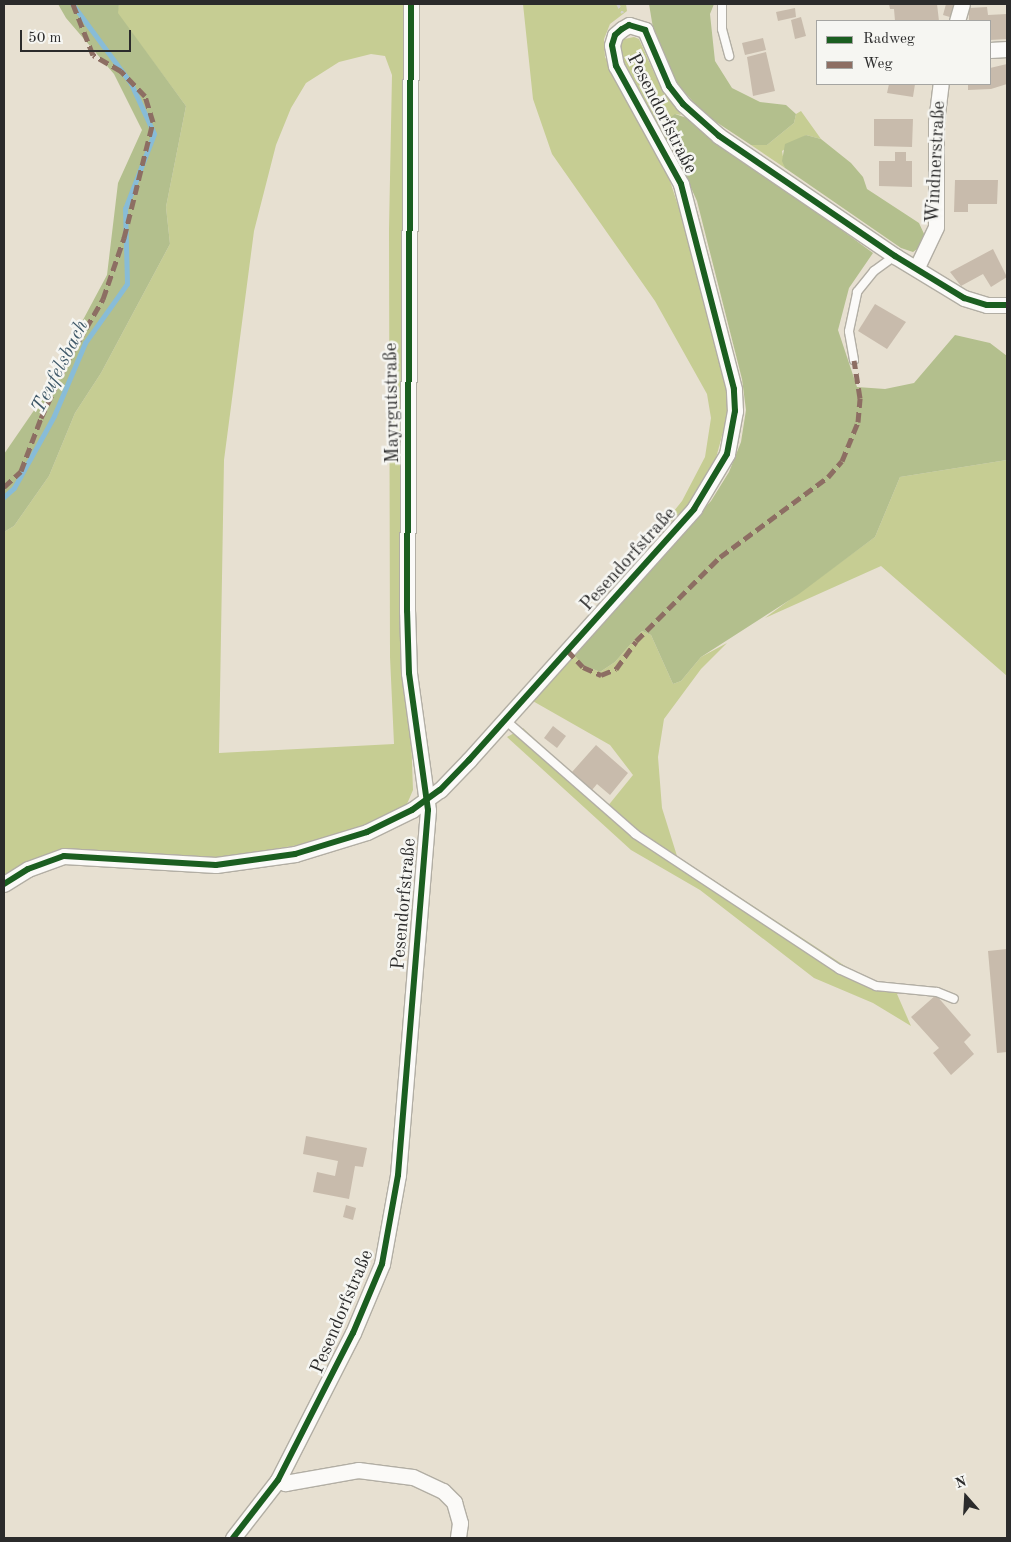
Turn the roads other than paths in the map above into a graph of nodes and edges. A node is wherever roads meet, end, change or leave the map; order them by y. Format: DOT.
graph roads {
  1 [pos="411,4"];
  2 [pos="722,4"];
  3 [pos="962,4"];
  4 [pos="957,20"];
  5 [pos="1007,49"];
  6 [pos="991,50"];
  7 [pos="728,56"];
  8 [pos="941,85"];
  9 [pos="895,256"];
  10 [pos="917,267"];
  11 [pos="1007,305"];
  12 [pos="854,360"];
  13 [pos="505,720"];
  14 [pos="426,801"];
  15 [pos="4,884"];
  16 [pos="954,999"];
  17 [pos="278,1480"];
  18 [pos="233,1538"];
  19 [pos="458,1538"];
  1 -- 14 [label="street, Mayrgutstraße"];
  2 -- 7 [label="lane"];
  3 -- 4 [label="street"];
  5 -- 6 [label="street"];
  8 -- 10 [label="street, Windnerstraße"];
  9 -- 10 [label="street, Pesendorfstraße"];
  9 -- 12 [label="lane"];
  9 -- 13 [label="street, Pesendorfstraße"];
  10 -- 11 [label="street, Pesendorfstraße"];
  13 -- 14 [label="street, Pesendorfstraße"];
  13 -- 16 [label="lane"];
  14 -- 15 [label="street"];
  14 -- 17 [label="street, Pesendorfstraße"];
  17 -- 18 [label="street, Pesendorfstraße"];
  17 -- 19 [label="street"];
}
